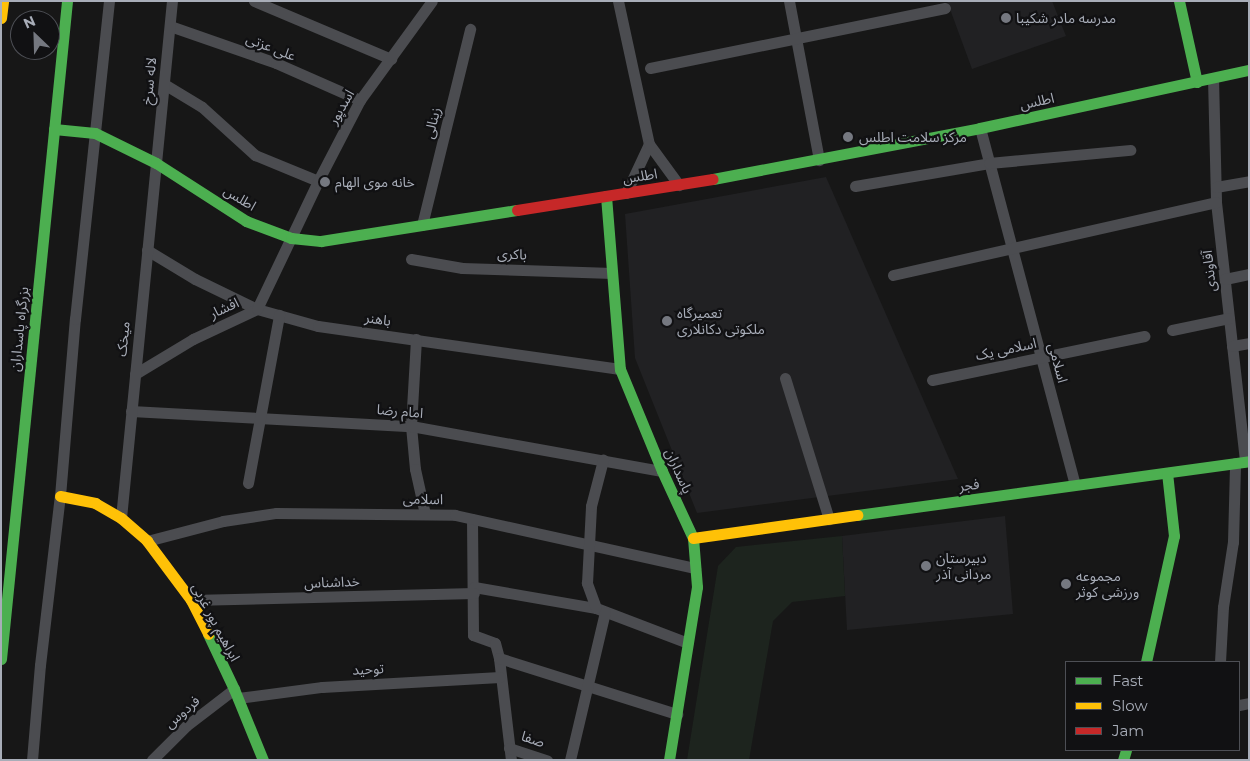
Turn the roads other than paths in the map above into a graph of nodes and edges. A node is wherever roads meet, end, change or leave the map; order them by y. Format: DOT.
graph roads {
  1 [pos="3,1"];
  2 [pos="67,1"];
  3 [pos="109,1"];
  4 [pos="172,1"];
  5 [pos="254,1"];
  6 [pos="432,1"];
  7 [pos="618,1"];
  8 [pos="789,1"];
  9 [pos="1179,1"];
  10 [pos="945,8"];
  11 [pos="1,18"];
  12 [pos="170,26"];
  13 [pos="470,29"];
  14 [pos="796,38"];
  15 [pos="391,59"];
  16 [pos="650,68"];
  17 [pos="1249,70"];
  18 [pos="1213,78"];
  19 [pos="1197,82"];
  20 [pos="164,84"];
  21 [pos="360,100"];
  22 [pos="980,128"];
  23 [pos="54,129"];
  24 [pos="95,133"];
  25 [pos="648,144"];
  26 [pos="1130,150"];
  27 [pos="818,160"];
  28 [pos="156,163"];
  29 [pos="989,163"];
  30 [pos="318,181"];
  31 [pos="1249,181"];
  32 [pos="679,185"];
  33 [pos="855,186"];
  34 [pos="1216,187"];
  35 [pos="626,193"];
  36 [pos="606,196"];
  37 [pos="1216,202"];
  38 [pos="422,225"];
  39 [pos="291,238"];
  40 [pos="1011,248"];
  41 [pos="147,250"];
  42 [pos="411,259"];
  43 [pos="612,273"];
  44 [pos="893,274"];
  45 [pos="1249,274"];
  46 [pos="1225,279"];
  47 [pos="257,310"];
  48 [pos="278,315"];
  49 [pos="1229,318"];
  50 [pos="1172,330"];
  51 [pos="1144,336"];
  52 [pos="416,339"];
  53 [pos="1249,343"];
  54 [pos="1232,346"];
  55 [pos="1041,357"];
  56 [pos="620,369"];
  57 [pos="135,374"];
  58 [pos="785,378"];
  59 [pos="932,380"];
  60 [pos="132,411"];
  61 [pos="259,418"];
  62 [pos="411,426"];
  63 [pos="603,460"];
  64 [pos="1243,461"];
  65 [pos="662,471"];
  66 [pos="1167,472"];
  67 [pos="248,483"];
  68 [pos="1074,485"];
  69 [pos="60,496"];
  70 [pos="426,514"];
  71 [pos="121,518"];
  72 [pos="472,518"];
  73 [pos="829,519"];
  74 [pos="692,538"];
  75 [pos="148,540"];
  76 [pos="589,544"];
  77 [pos="695,568"];
  78 [pos="474,590"];
  79 [pos="191,600"];
  80 [pos="601,610"];
  81 [pos="688,643"];
  82 [pos="499,658"];
  83 [pos="1,659"];
  84 [pos="1146,661"];
  85 [pos="1220,661"];
  86 [pos="500,677"];
  87 [pos="588,686"];
  88 [pos="236,693"];
  89 [pos="676,714"];
  90 [pos="509,748"];
  91 [pos="32,760"];
  92 [pos="152,760"];
  93 [pos="263,760"];
  94 [pos="511,760"];
  95 [pos="547,760"];
  96 [pos="570,760"];
  97 [pos="669,760"];
  1 -- 11 [label="main road"];
  2 -- 23 [label="main road, بزرگراه پاسداران"];
  3 -- 24 [label="street"];
  4 -- 12 [label="street, لاله سرخ"];
  5 -- 15 [label="street"];
  6 -- 15 [label="street, اسدپور"];
  7 -- 25 [label="street"];
  8 -- 14 [label="street"];
  9 -- 19 [label="main road"];
  10 -- 14 [label="street"];
  12 -- 20 [label="street, لاله سرخ"];
  12 -- 21 [label="street, علی عزتی"];
  13 -- 38 [label="street, زینالی"];
  14 -- 16 [label="street"];
  14 -- 27 [label="street"];
  15 -- 21 [label="street, اسدپور"];
  17 -- 18 [label="main road, اطلس"];
  18 -- 19 [label="main road, اطلس"];
  18 -- 34 [label="street, آقاوندی"];
  19 -- 22 [label="main road, اطلس"];
  20 -- 28 [label="street, لاله سرخ"];
  20 -- 30 [label="street"];
  21 -- 30 [label="street, اسدپور"];
  22 -- 27 [label="main road, اطلس"];
  22 -- 29 [label="street, اسلامی"];
  23 -- 24 [label="main road, اطلس"];
  23 -- 83 [label="main road, بزرگراه پاسداران"];
  24 -- 28 [label="main road, اطلس"];
  24 -- 69 [label="street"];
  25 -- 32 [label="street"];
  25 -- 35 [label="street"];
  26 -- 29 [label="street"];
  27 -- 32 [label="main road, اطلس"];
  28 -- 39 [label="main road, اطلس"];
  28 -- 41 [label="street, میخک"];
  29 -- 33 [label="street"];
  29 -- 40 [label="street, اسلامی"];
  30 -- 39 [label="street, اسدپور"];
  31 -- 34 [label="street"];
  32 -- 35 [label="main road, اطلس"];
  34 -- 37 [label="street, آقاوندی"];
  35 -- 36 [label="main road, اطلس"];
  36 -- 38 [label="main road, اطلس"];
  36 -- 43 [label="main road, پاسداران"];
  37 -- 40 [label="street"];
  37 -- 46 [label="street, آقاوندی"];
  38 -- 39 [label="main road, اطلس"];
  39 -- 47 [label="street, افشار"];
  40 -- 44 [label="street"];
  40 -- 55 [label="street, اسلامی"];
  41 -- 47 [label="street, باهنر"];
  41 -- 57 [label="street, میخک"];
  42 -- 43 [label="street, باکری"];
  43 -- 56 [label="main road, پاسداران"];
  45 -- 46 [label="street"];
  46 -- 49 [label="street, آقاوندی"];
  47 -- 48 [label="street, باهنر"];
  47 -- 57 [label="street, افشار"];
  48 -- 52 [label="street, باهنر"];
  48 -- 61 [label="street"];
  49 -- 50 [label="street"];
  49 -- 54 [label="street, آقاوندی"];
  51 -- 55 [label="street, اسلامی یک"];
  52 -- 56 [label="street, باهنر"];
  52 -- 62 [label="street"];
  53 -- 54 [label="street"];
  54 -- 64 [label="street, آقاوندی"];
  55 -- 59 [label="street, اسلامی یک"];
  55 -- 68 [label="street, اسلامی"];
  56 -- 65 [label="main road, پاسداران"];
  57 -- 60 [label="street, میخک"];
  58 -- 73 [label="street"];
  60 -- 61 [label="street, امام رضا"];
  60 -- 71 [label="street, میخک"];
  61 -- 62 [label="street, امام رضا"];
  61 -- 67 [label="street"];
  62 -- 63 [label="street, امام رضا"];
  62 -- 70 [label="street"];
  63 -- 65 [label="street, امام رضا"];
  63 -- 76 [label="street"];
  64 -- 66 [label="main road, فجر"];
  64 -- 85 [label="street, آقاوندی"];
  65 -- 74 [label="main road, پاسداران"];
  66 -- 68 [label="main road, فجر"];
  66 -- 84 [label="main road"];
  68 -- 73 [label="main road, فجر"];
  69 -- 71 [label="main road, ابراهیم پور غربی"];
  69 -- 91 [label="street"];
  70 -- 72 [label="street, اسلامی"];
  70 -- 75 [label="street, اسلامی"];
  71 -- 75 [label="main road, ابراهیم پور غربی"];
  72 -- 76 [label="street, اسلامی"];
  72 -- 78 [label="street"];
  73 -- 74 [label="main road, فجر"];
  74 -- 77 [label="main road, پاسداران"];
  75 -- 79 [label="main road, ابراهیم پور غربی"];
  76 -- 77 [label="street, اسلامی"];
  76 -- 80 [label="street"];
  77 -- 81 [label="main road, پاسداران"];
  78 -- 79 [label="street, خداشناس"];
  78 -- 80 [label="street, خداشناس"];
  78 -- 82 [label="street"];
  79 -- 88 [label="main road, ابراهیم پور غربی"];
  80 -- 81 [label="street, خداشناس"];
  80 -- 87 [label="street"];
  81 -- 89 [label="main road, پاسداران"];
  82 -- 86 [label="street"];
  82 -- 87 [label="street"];
  86 -- 88 [label="street, توحید"];
  86 -- 90 [label="street"];
  87 -- 89 [label="street"];
  87 -- 96 [label="street"];
  88 -- 92 [label="street, فردوس"];
  88 -- 93 [label="main road, ابراهیم پور غربی"];
  89 -- 97 [label="main road, پاسداران"];
  90 -- 94 [label="street"];
  90 -- 95 [label="street, صفا"];
}
